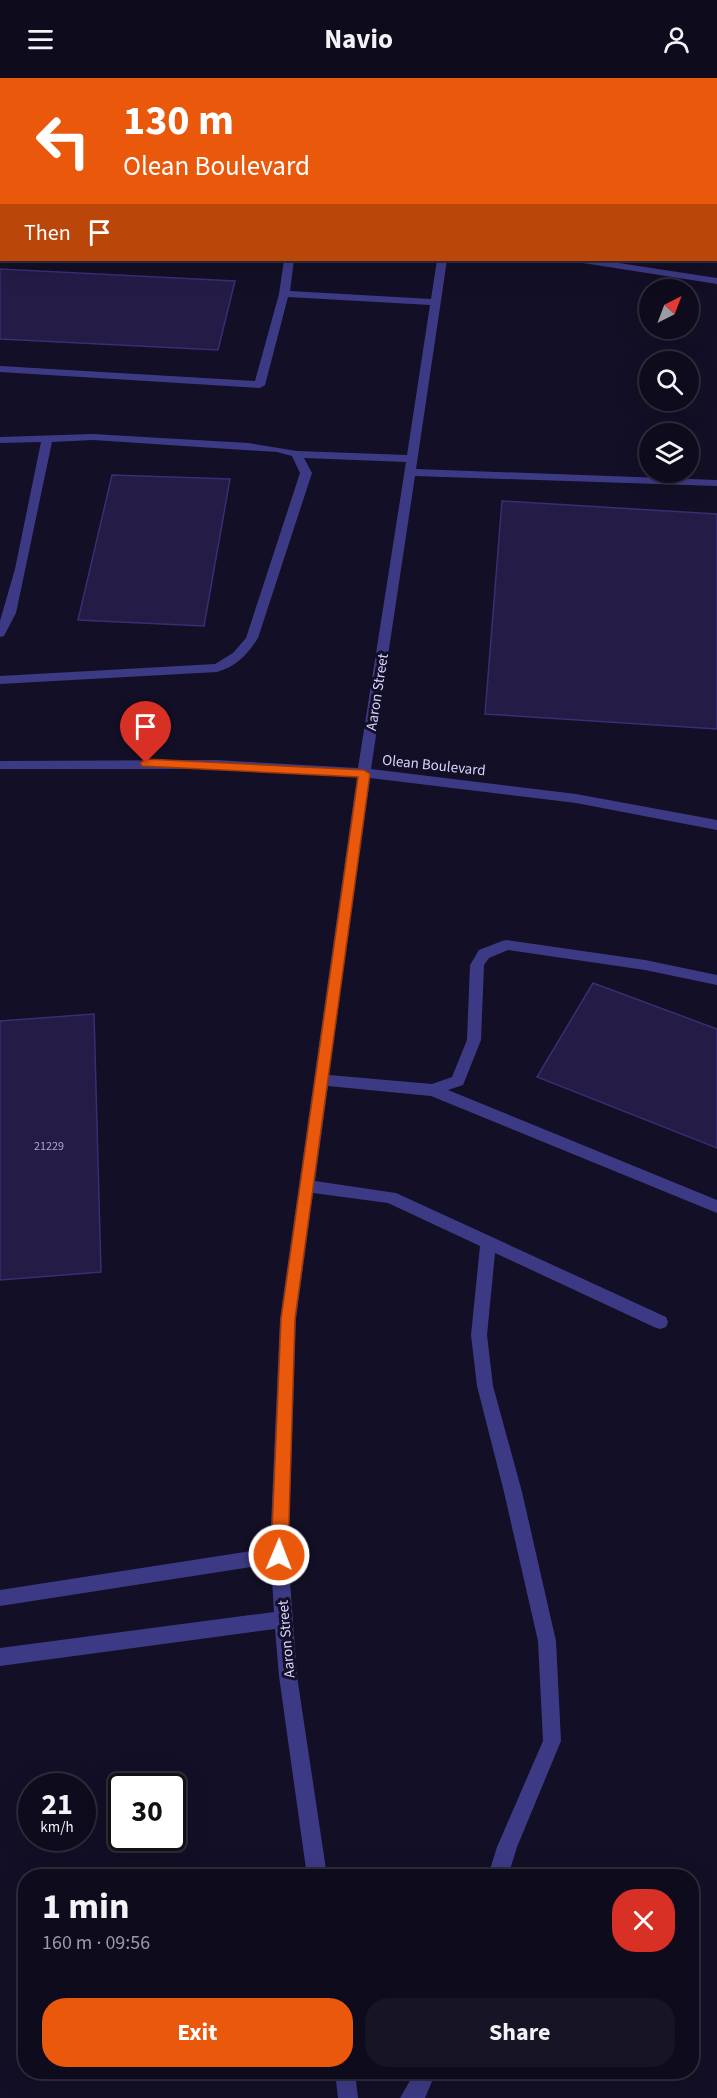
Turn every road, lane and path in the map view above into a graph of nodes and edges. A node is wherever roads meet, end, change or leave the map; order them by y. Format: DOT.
graph roads {
  1 [pos="289,261"];
  2 [pos="442,261"];
  3 [pos="589,261"];
  4 [pos="648,261"];
  5 [pos="641,269"];
  6 [pos="717,281"];
  7 [pos="284,294"];
  8 [pos="436,302"];
  9 [pos="0,369"];
  10 [pos="47,439"];
  11 [pos="0,440"];
  12 [pos="297,454"];
  13 [pos="411,465"];
  14 [pos="717,483"];
  15 [pos="0,633"];
  16 [pos="0,680"];
  17 [pos="0,765"];
  18 [pos="364,774"];
  19 [pos="717,825"];
  20 [pos="717,981"];
  21 [pos="321,1080"];
  22 [pos="432,1090"];
  23 [pos="306,1186"];
  24 [pos="717,1207"];
  25 [pos="488,1244"];
  26 [pos="660,1322"];
  27 [pos="279,1555"];
  28 [pos="0,1598"];
  29 [pos="284,1619"];
  30 [pos="0,1657"];
  31 [pos="316,1869"];
  32 [pos="500,1869"];
  33 [pos="346,2079"];
  34 [pos="423,2079"];
  35 [pos="348,2098"];
  36 [pos="410,2098"];
  1 -- 7 [label="street"];
  2 -- 8 [label="street, Aaron Street"];
  3 -- 5 [label="street"];
  4 -- 5 [label="street"];
  5 -- 6 [label="street"];
  7 -- 8 [label="street"];
  7 -- 9 [label="street"];
  8 -- 13 [label="street, Aaron Street"];
  10 -- 11 [label="street"];
  10 -- 12 [label="street"];
  10 -- 15 [label="street"];
  12 -- 13 [label="street"];
  12 -- 16 [label="street"];
  13 -- 14 [label="street"];
  13 -- 18 [label="street, Aaron Street"];
  17 -- 18 [label="street, Olean Boulevard"];
  18 -- 19 [label="street, Olean Boulevard"];
  18 -- 21 [label="street, Aaron Street"];
  20 -- 22 [label="street"];
  21 -- 22 [label="street"];
  21 -- 23 [label="street, Aaron Street"];
  22 -- 24 [label="street"];
  23 -- 25 [label="street"];
  23 -- 27 [label="street, Aaron Street"];
  25 -- 26 [label="street"];
  25 -- 32 [label="street"];
  27 -- 28 [label="street"];
  27 -- 29 [label="street, Aaron Street"];
  29 -- 30 [label="street"];
  29 -- 31 [label="street, Aaron Street"];
  33 -- 35 [label="street"];
  34 -- 36 [label="street"];
}
